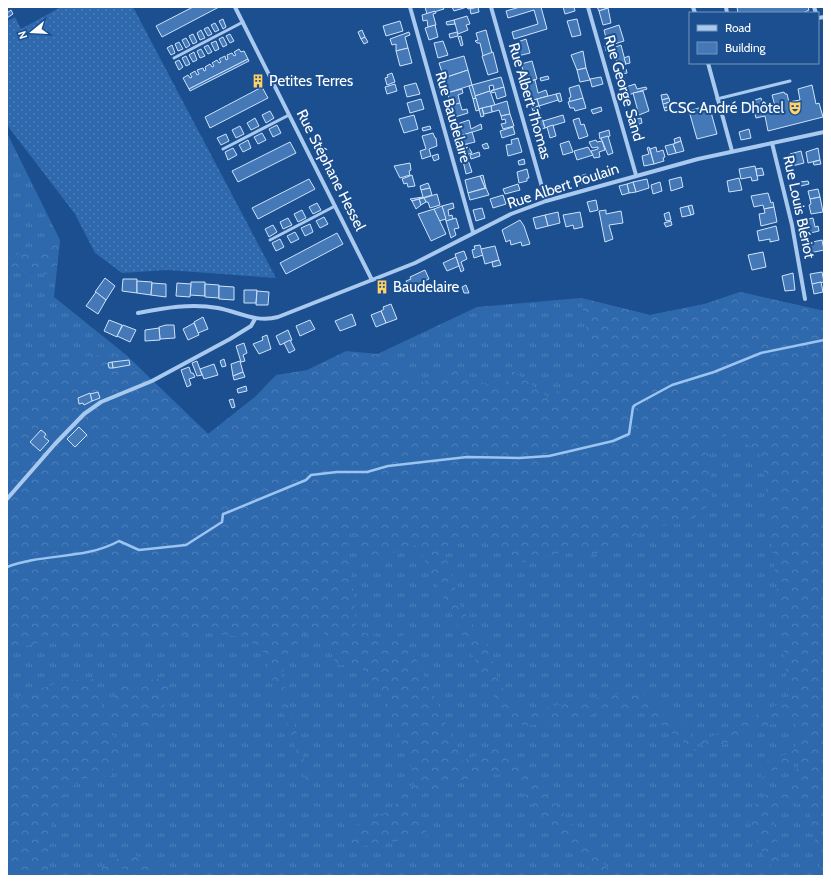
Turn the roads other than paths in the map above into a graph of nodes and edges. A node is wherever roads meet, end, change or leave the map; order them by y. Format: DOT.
graph roads {
  1 [pos="235,7"];
  2 [pos="410,7"];
  3 [pos="491,7"];
  4 [pos="588,7"];
  5 [pos="242,22"];
  6 [pos="174,58"];
  7 [pos="708,64"];
  8 [pos="790,81"];
  9 [pos="718,99"];
  10 [pos="289,115"];
  11 [pos="824,132"];
  12 [pos="772,143"];
  13 [pos="223,149"];
  14 [pos="732,151"];
  15 [pos="636,175"];
  16 [pos="546,201"];
  17 [pos="335,206"];
  18 [pos="473,232"];
  19 [pos="270,240"];
  20 [pos="372,280"];
  21 [pos="805,300"];
  22 [pos="138,313"];
  23 [pos="255,319"];
  24 [pos="7,499"];
  1 -- 5 [label="street, Rue Stéphane Hessel"];
  2 -- 18 [label="street, Rue Baudelaire"];
  3 -- 16 [label="street, Rue Albert Thomas"];
  4 -- 15 [label="street, Rue George Sand"];
  5 -- 6 [label="lane"];
  5 -- 10 [label="street, Rue Stéphane Hessel"];
  7 -- 9 [label="street"];
  8 -- 9 [label="lane"];
  9 -- 14 [label="street"];
  10 -- 13 [label="lane"];
  10 -- 17 [label="street, Rue Stéphane Hessel"];
  11 -- 12 [label="street, Rue Albert Poulain"];
  12 -- 14 [label="street, Rue Albert Poulain"];
  12 -- 21 [label="street, Rue Louis Blériot"];
  14 -- 15 [label="street, Rue Albert Poulain"];
  15 -- 16 [label="street, Rue Albert Poulain"];
  16 -- 18 [label="street, Rue Albert Poulain"];
  17 -- 19 [label="lane"];
  17 -- 20 [label="street, Rue Stéphane Hessel"];
  18 -- 20 [label="street, Rue Albert Poulain"];
  20 -- 23 [label="street, Rue Albert Poulain"];
  22 -- 23 [label="street, Rue Albert Poulain"];
  23 -- 24 [label="street"];
}
